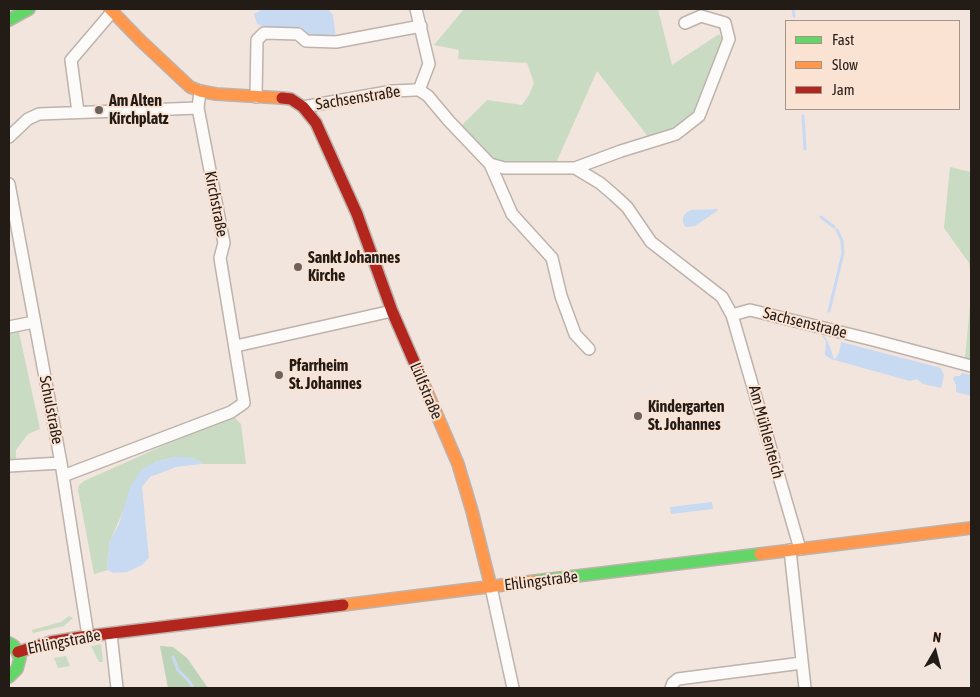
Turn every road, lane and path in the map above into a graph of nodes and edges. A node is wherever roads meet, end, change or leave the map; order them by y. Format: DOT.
graph roads {
  1 [pos="30,9"];
  2 [pos="416,9"];
  3 [pos="111,10"];
  4 [pos="9,20"];
  5 [pos="685,23"];
  6 [pos="420,26"];
  7 [pos="419,90"];
  8 [pos="200,91"];
  9 [pos="256,96"];
  10 [pos="303,107"];
  11 [pos="198,108"];
  12 [pos="78,112"];
  13 [pos="9,137"];
  14 [pos="490,164"];
  15 [pos="575,168"];
  16 [pos="9,184"];
  17 [pos="392,311"];
  18 [pos="732,315"];
  19 [pos="34,322"];
  20 [pos="9,327"];
  21 [pos="236,346"];
  22 [pos="589,349"];
  23 [pos="971,366"];
  24 [pos="61,462"];
  25 [pos="9,466"];
  26 [pos="63,476"];
  27 [pos="971,528"];
  28 [pos="795,550"];
  29 [pos="491,587"];
  30 [pos="110,634"];
  31 [pos="88,636"];
  32 [pos="9,643"];
  33 [pos="18,652"];
  34 [pos="802,663"];
  35 [pos="9,677"];
  36 [pos="117,688"];
  37 [pos="514,688"];
  38 [pos="671,688"];
  39 [pos="805,688"];
  1 -- 4 [label="street"];
  2 -- 6 [label="street"];
  3 -- 8 [label="street, Sachsenstraße"];
  3 -- 12 [label="street"];
  5 -- 15 [label="street"];
  6 -- 7 [label="street"];
  6 -- 9 [label="street"];
  7 -- 10 [label="street, Sachsenstraße"];
  7 -- 14 [label="street, Sachsenstraße"];
  8 -- 9 [label="street, Sachsenstraße"];
  8 -- 11 [label="street, Kirchstraße"];
  9 -- 10 [label="street, Sachsenstraße"];
  10 -- 17 [label="street, Lülfstraße"];
  11 -- 12 [label="street"];
  11 -- 21 [label="street, Kirchstraße"];
  12 -- 13 [label="street"];
  14 -- 15 [label="street"];
  14 -- 22 [label="street, Sachsenstraße"];
  15 -- 18 [label="street"];
  16 -- 19 [label="street, Schulstraße"];
  17 -- 21 [label="street"];
  17 -- 29 [label="street, Lülfstraße"];
  18 -- 23 [label="street, Sachsenstraße"];
  18 -- 28 [label="street, Am Mühlenteich"];
  19 -- 20 [label="street"];
  19 -- 24 [label="street, Schulstraße"];
  21 -- 26 [label="street, Kirchstraße"];
  24 -- 25 [label="street"];
  24 -- 26 [label="street, Schulstraße"];
  26 -- 31 [label="street, Schulstraße"];
  27 -- 28 [label="street, Ehlingstraße"];
  28 -- 29 [label="street, Ehlingstraße"];
  28 -- 34 [label="street, Am Mühlenteich"];
  29 -- 30 [label="street, Ehlingstraße"];
  29 -- 37 [label="street, Lülfstraße"];
  30 -- 31 [label="street, Ehlingstraße"];
  30 -- 36 [label="street, Ehlingstraße"];
  31 -- 33 [label="street, Ehlingstraße"];
  32 -- 33 [label="street, Ehlingstraße"];
  33 -- 35 [label="street, Ehlingstraße"];
  34 -- 38 [label="street"];
  34 -- 39 [label="street, Am Mühlenteich"];
}
